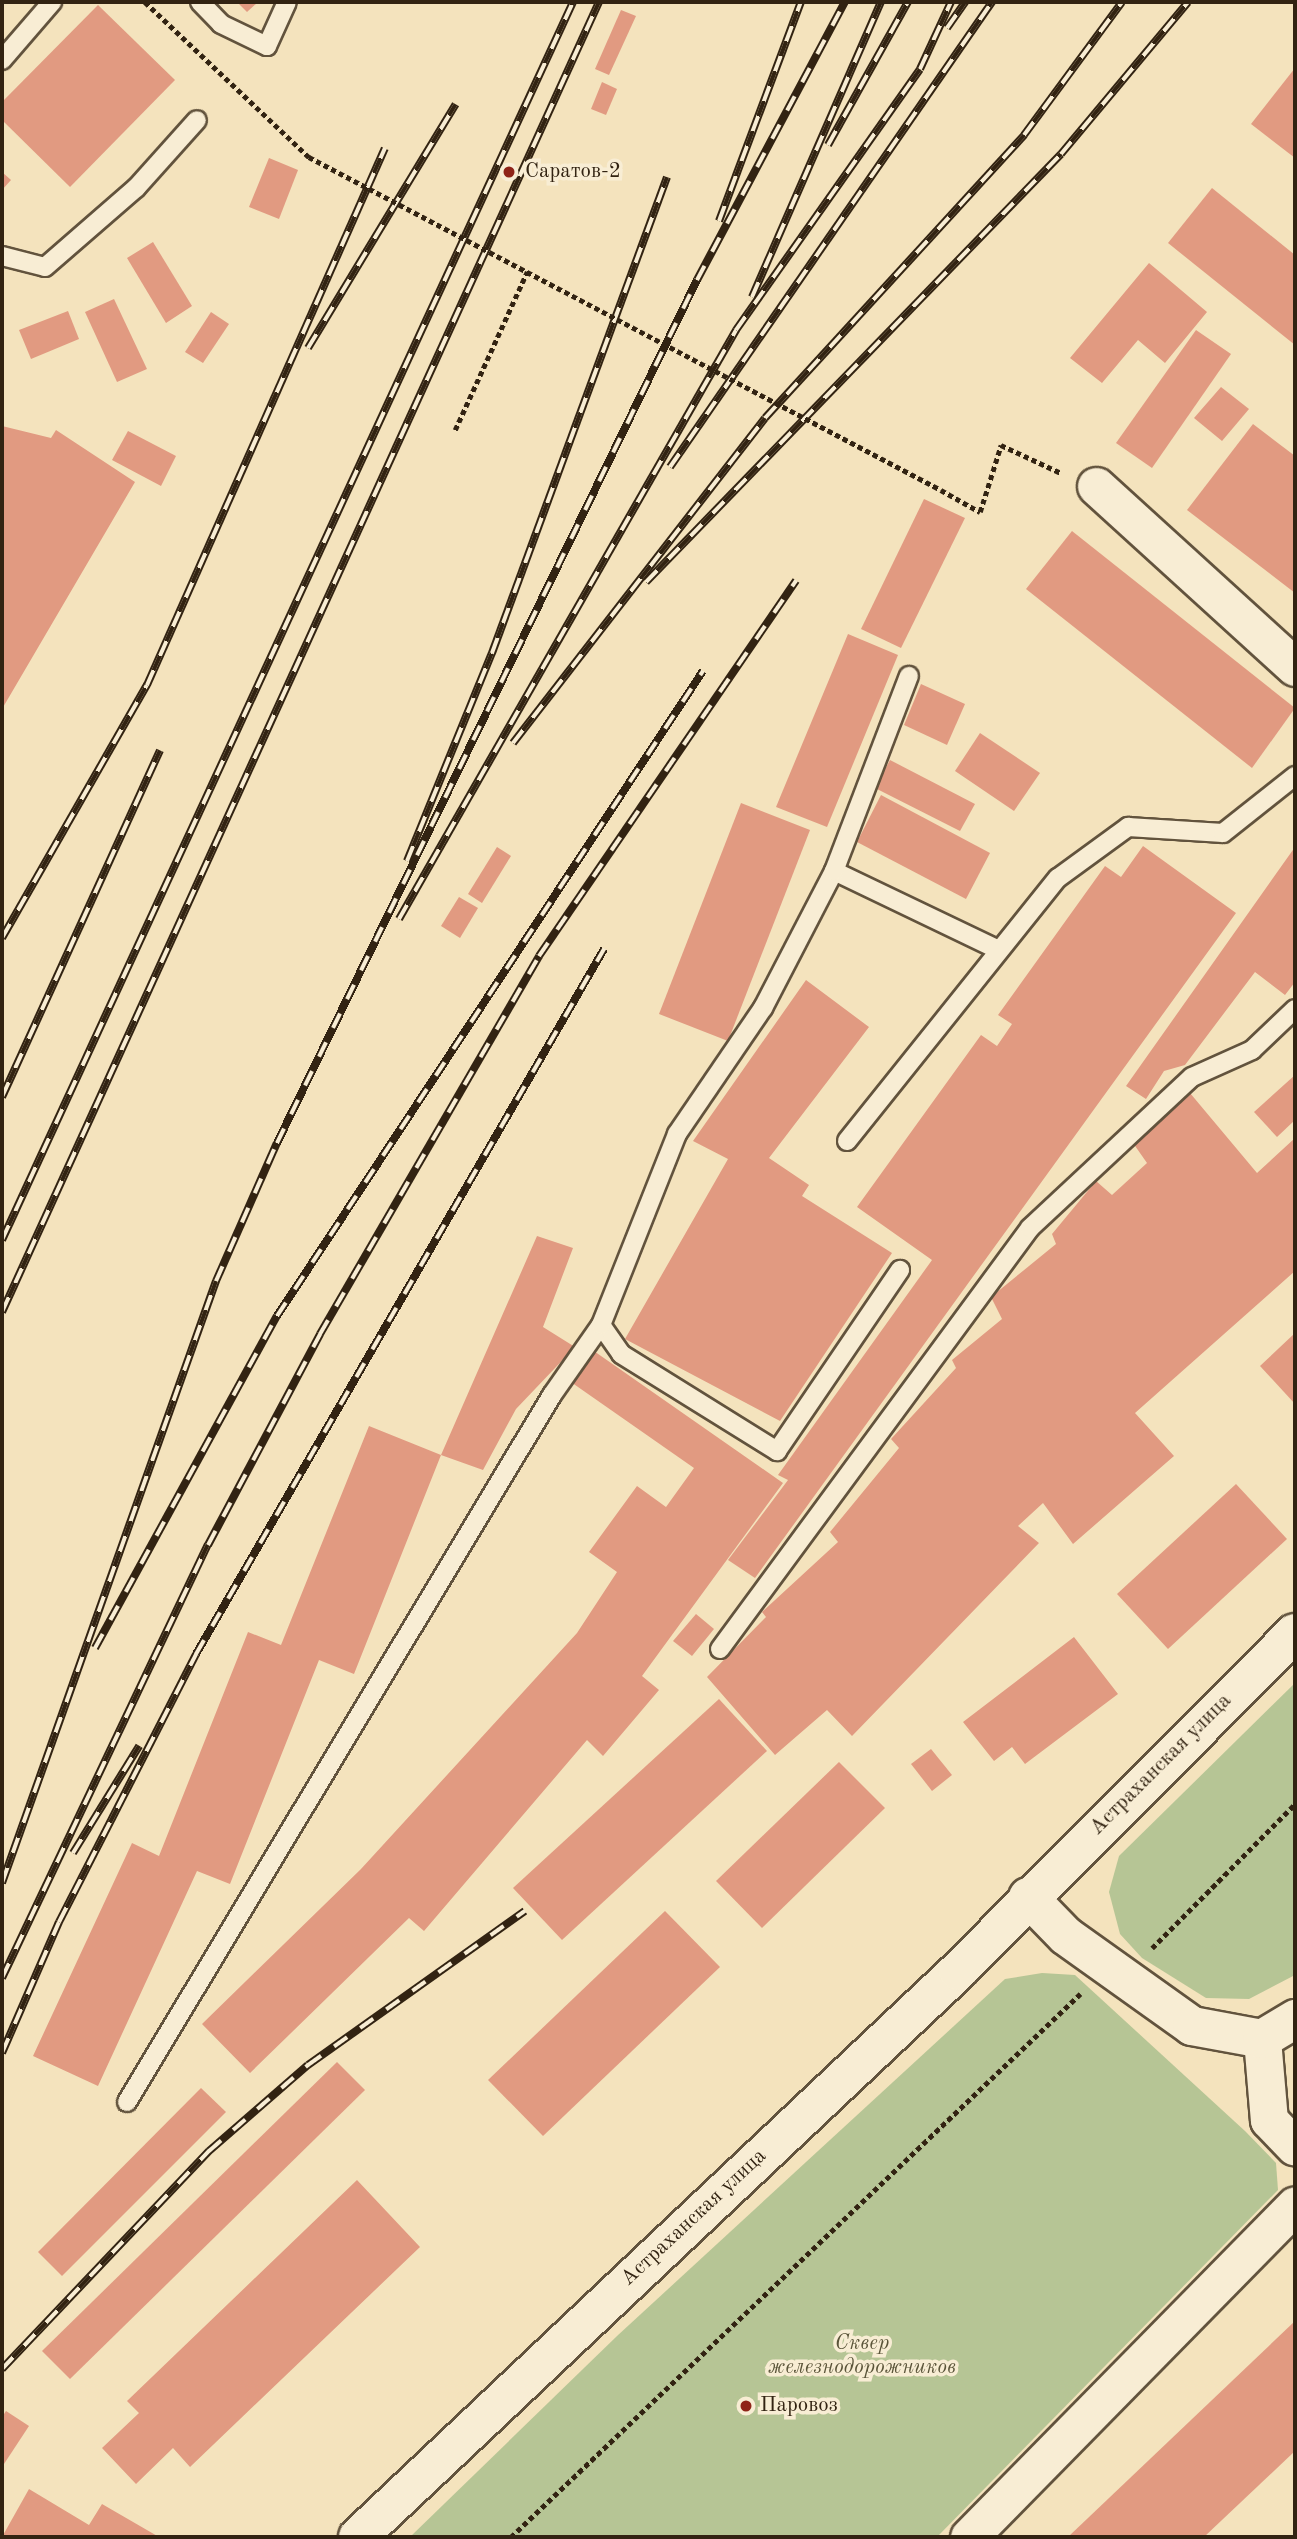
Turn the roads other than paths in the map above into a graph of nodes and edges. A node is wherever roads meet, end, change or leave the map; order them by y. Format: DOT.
graph roads {
  1 [pos="52,2"];
  2 [pos="200,2"];
  3 [pos="287,2"];
  4 [pos="2,60"];
  5 [pos="197,120"];
  6 [pos="2,256"];
  7 [pos="1096,486"];
  8 [pos="1295,667"];
  9 [pos="909,676"];
  10 [pos="1295,776"];
  11 [pos="834,871"];
  12 [pos="999,950"];
  13 [pos="1295,1010"];
  14 [pos="847,1141"];
  15 [pos="900,1270"];
  16 [pos="601,1325"];
  17 [pos="1295,1633"];
  18 [pos="720,1649"];
  19 [pos="1028,1897"];
  20 [pos="1295,2019"];
  21 [pos="1262,2039"];
  22 [pos="127,2102"];
  23 [pos="1295,2147"];
  24 [pos="1295,2204"];
  25 [pos="358,2537"];
  26 [pos="969,2537"];
  1 -- 4 [label="lane"];
  2 -- 3 [label="lane"];
  5 -- 6 [label="lane"];
  7 -- 8 [label="street"];
  9 -- 11 [label="lane"];
  10 -- 12 [label="lane"];
  11 -- 12 [label="lane"];
  11 -- 16 [label="lane"];
  12 -- 14 [label="lane"];
  13 -- 18 [label="lane"];
  15 -- 16 [label="lane"];
  16 -- 22 [label="lane"];
  17 -- 19 [label="main road, Астраханская улица"];
  19 -- 21 [label="main road"];
  19 -- 25 [label="main road, Астраханская улица"];
  20 -- 21 [label="main road"];
  21 -- 23 [label="street"];
  24 -- 26 [label="street"];
}
